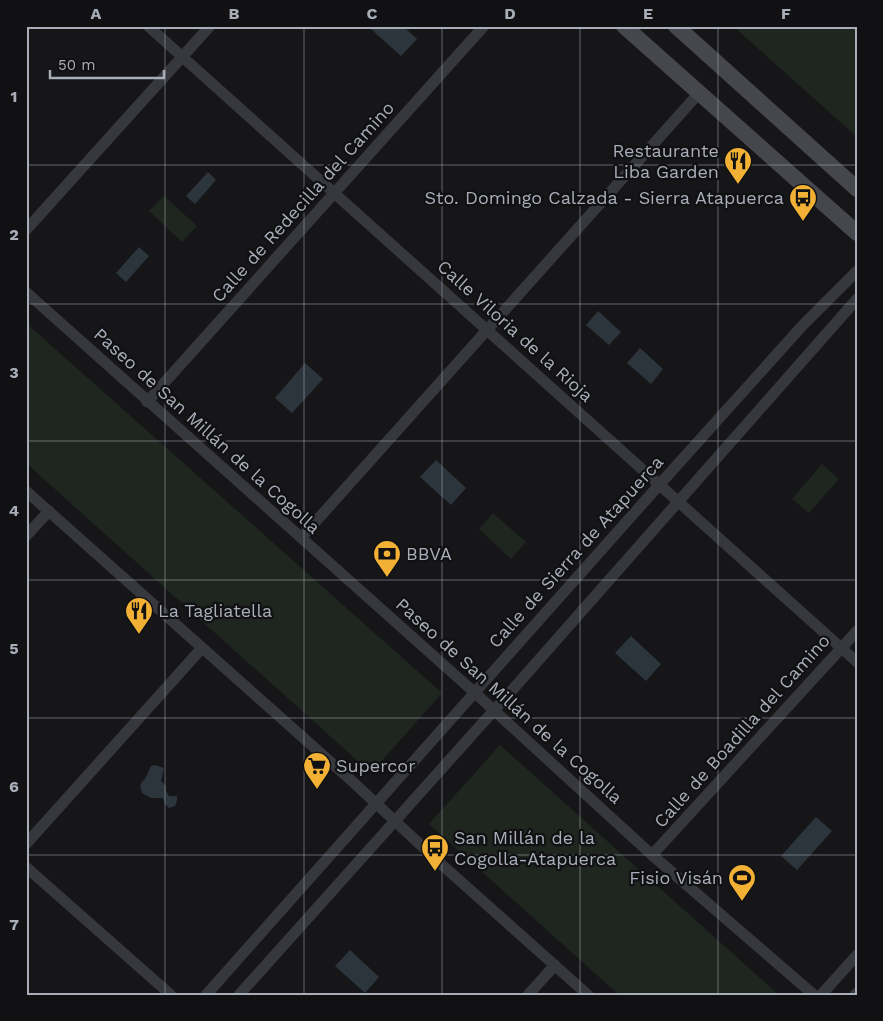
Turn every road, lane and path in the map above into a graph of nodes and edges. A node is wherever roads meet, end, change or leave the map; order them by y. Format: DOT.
graph roads {
  1 [pos="148,26"];
  2 [pos="210,26"];
  3 [pos="484,26"];
  4 [pos="624,26"];
  5 [pos="676,26"];
  6 [pos="182,57"];
  7 [pos="699,93"];
  8 [pos="857,189"];
  9 [pos="335,193"];
  10 [pos="26,230"];
  11 [pos="857,233"];
  12 [pos="857,271"];
  13 [pos="26,292"];
  14 [pos="857,299"];
  15 [pos="487,330"];
  16 [pos="147,402"];
  17 [pos="660,484"];
  18 [pos="26,491"];
  19 [pos="679,501"];
  20 [pos="49,511"];
  21 [pos="26,536"];
  22 [pos="301,538"];
  23 [pos="857,630"];
  24 [pos="202,648"];
  25 [pos="841,648"];
  26 [pos="857,662"];
  27 [pos="474,692"];
  28 [pos="494,710"];
  29 [pos="376,803"];
  30 [pos="394,820"];
  31 [pos="26,844"];
  32 [pos="652,855"];
  33 [pos="26,866"];
  34 [pos="857,955"];
  35 [pos="555,965"];
  36 [pos="171,995"];
  37 [pos="206,995"];
  38 [pos="239,995"];
  39 [pos="528,995"];
  40 [pos="588,995"];
  41 [pos="814,995"];
  42 [pos="821,995"];
  1 -- 6 [label="street, Calle Viloria de la Rioja"];
  2 -- 6 [label="street"];
  3 -- 9 [label="street, Calle de Redecilla del Camino"];
  4 -- 7 [label="street"];
  5 -- 8 [label="street"];
  6 -- 9 [label="street, Calle Viloria de la Rioja"];
  6 -- 10 [label="street"];
  7 -- 11 [label="street"];
  7 -- 15 [label="street"];
  9 -- 15 [label="street, Calle Viloria de la Rioja"];
  9 -- 16 [label="street, Calle de Redecilla del Camino"];
  12 -- 17 [label="street, Calle de Sierra de Atapuerca"];
  13 -- 16 [label="street, Paseo de San Millán de la Cogolla"];
  14 -- 19 [label="street"];
  15 -- 17 [label="street, Calle Viloria de la Rioja"];
  15 -- 22 [label="street"];
  16 -- 22 [label="street, Paseo de San Millán de la Cogolla"];
  17 -- 19 [label="street, Calle Viloria de la Rioja"];
  17 -- 27 [label="street, Calle de Sierra de Atapuerca"];
  18 -- 20 [label="street"];
  19 -- 25 [label="street, Calle Viloria de la Rioja"];
  19 -- 28 [label="street"];
  20 -- 21 [label="street"];
  20 -- 24 [label="street"];
  22 -- 27 [label="street, Paseo de San Millán de la Cogolla"];
  23 -- 25 [label="street, Calle de Boadilla del Camino"];
  24 -- 29 [label="street"];
  24 -- 31 [label="street"];
  25 -- 26 [label="street, Calle Viloria de la Rioja"];
  25 -- 32 [label="street, Calle de Boadilla del Camino"];
  27 -- 28 [label="street, Paseo de San Millán de la Cogolla"];
  27 -- 29 [label="street, Calle de Sierra de Atapuerca"];
  28 -- 30 [label="street"];
  28 -- 32 [label="street, Paseo de San Millán de la Cogolla"];
  29 -- 30 [label="street"];
  29 -- 37 [label="street, Calle de Sierra de Atapuerca"];
  30 -- 35 [label="street"];
  30 -- 38 [label="street"];
  32 -- 41 [label="street, Paseo de San Millán de la Cogolla"];
  33 -- 36 [label="street"];
  34 -- 42 [label="street"];
  35 -- 39 [label="street"];
  35 -- 40 [label="street"];
}
